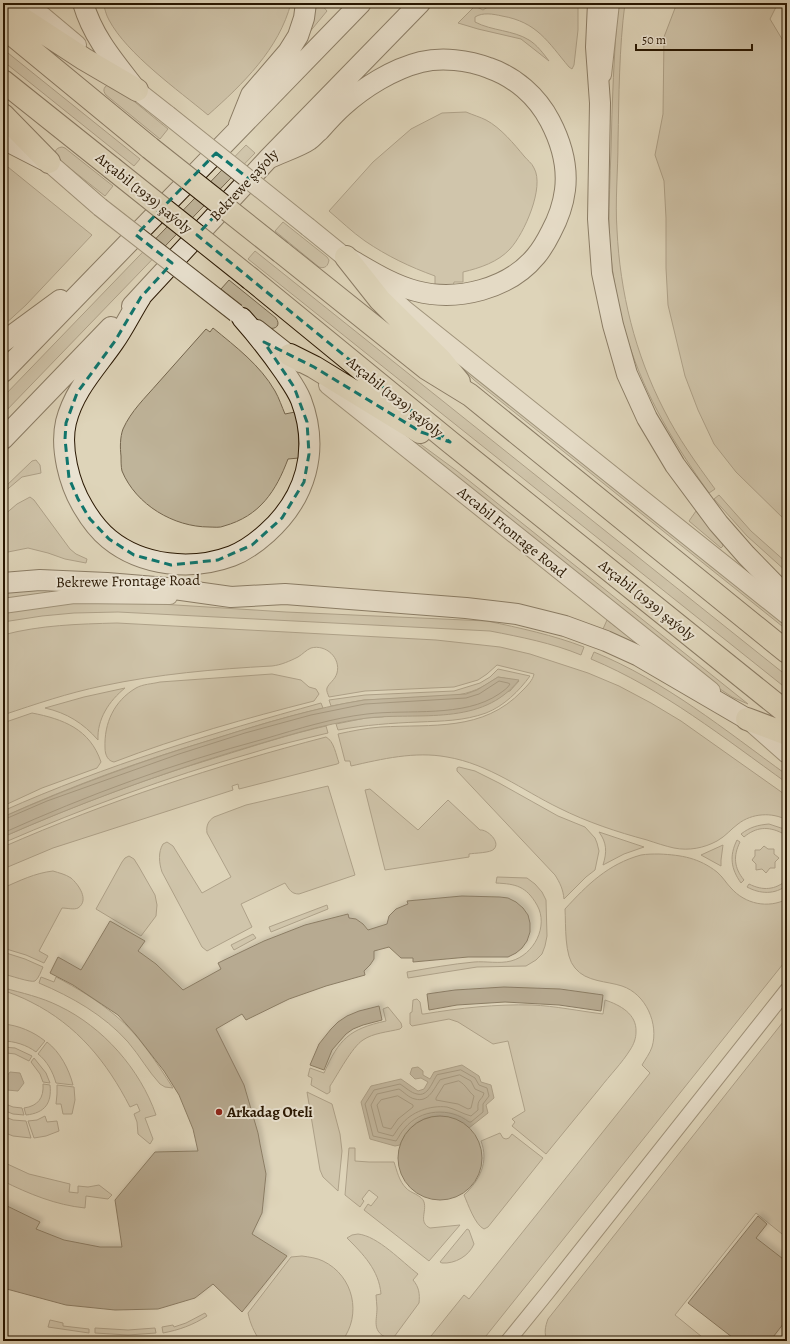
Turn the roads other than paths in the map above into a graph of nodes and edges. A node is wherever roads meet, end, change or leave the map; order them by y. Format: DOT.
graph roads {
  1 [pos="27,3"];
  2 [pos="82,3"];
  3 [pos="306,3"];
  4 [pos="361,3"];
  5 [pos="420,3"];
  6 [pos="598,3"];
  7 [pos="612,3"];
  8 [pos="3,6"];
  9 [pos="3,27"];
  10 [pos="3,81"];
  11 [pos="136,90"];
  12 [pos="600,103"];
  13 [pos="3,115"];
  14 [pos="3,124"];
  15 [pos="236,133"];
  16 [pos="3,139"];
  17 [pos="268,159"];
  18 [pos="49,162"];
  19 [pos="346,257"];
  20 [pos="105,267"];
  21 [pos="141,297"];
  22 [pos="239,315"];
  23 [pos="3,342"];
  24 [pos="290,355"];
  25 [pos="3,372"];
  26 [pos="470,396"];
  27 [pos="3,440"];
  28 [pos="450,442"];
  29 [pos="3,583"];
  30 [pos="231,597"];
  31 [pos="787,597"];
  32 [pos="3,606"];
  33 [pos="787,615"];
  34 [pos="787,652"];
  35 [pos="787,713"];
  36 [pos="747,719"];
  37 [pos="787,734"];
  38 [pos="787,754"];
  39 [pos="787,990"];
  40 [pos="509,1341"];
  1 -- 11 [label="street"];
  2 -- 11 [label="main road"];
  3 -- 15 [label="main road"];
  4 -- 15 [label="main road"];
  5 -- 17 [label="main road, Bekrewe şaýoly"];
  6 -- 12 [label="main road"];
  7 -- 12 [label="street"];
  8 -- 11 [label="main road"];
  9 -- 26 [label="main road, bridge"];
  10 -- 28 [label="main road, Arçabil (1939) şaýoly, bridge"];
  11 -- 19 [label="street, bridge"];
  12 -- 31 [label="main road"];
  13 -- 18 [label="main road"];
  14 -- 18 [label="street, Arcabil Frontage Road"];
  15 -- 20 [label="main road"];
  16 -- 18 [label="main road"];
  17 -- 19 [label="main road"];
  17 -- 21 [label="main road, Bekrewe şaýoly"];
  18 -- 22 [label="street, Arcabil Frontage Road, bridge"];
  19 -- 26 [label="main road"];
  19 -- 33 [label="street"];
  20 -- 23 [label="main road"];
  20 -- 25 [label="main road"];
  21 -- 22 [label="main road"];
  21 -- 27 [label="main road, Bekrewe şaýoly"];
  22 -- 24 [label="street, Arcabil Frontage Road"];
  24 -- 28 [label="main road"];
  24 -- 36 [label="street, Arcabil Frontage Road"];
  26 -- 34 [label="main road"];
  28 -- 35 [label="main road, Arçabil (1939) şaýoly"];
  29 -- 30 [label="main road"];
  30 -- 32 [label="street, Bekrewe Frontage Road"];
  30 -- 36 [label="main road"];
  36 -- 37 [label="main road"];
  36 -- 38 [label="street, Arcabil Frontage Road"];
  39 -- 40 [label="street"];
}
